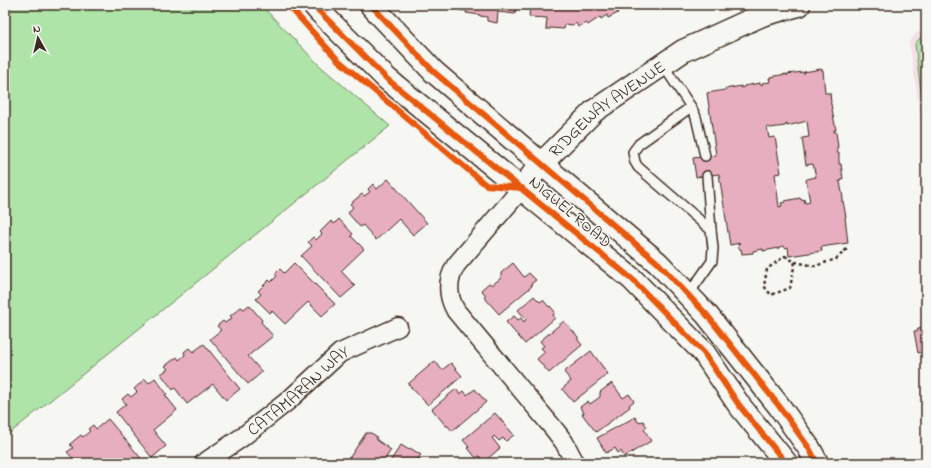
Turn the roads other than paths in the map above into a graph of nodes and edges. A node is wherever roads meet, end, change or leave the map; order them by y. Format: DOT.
graph roads {
  1 [pos="314,5"];
  2 [pos="371,5"];
  3 [pos="798,5"];
  4 [pos="663,64"];
  5 [pos="691,107"];
  6 [pos="705,156"];
  7 [pos="542,163"];
  8 [pos="707,176"];
  9 [pos="522,188"];
  10 [pos="711,230"];
  11 [pos="688,295"];
  12 [pos="398,327"];
  13 [pos="204,463"];
  14 [pos="575,463"];
  15 [pos="786,463"];
  16 [pos="817,463"];
  1 -- 9 [label="main road, NIGUEL ROAD"];
  2 -- 7 [label="main road, NIGUEL ROAD"];
  3 -- 4 [label="main road, RIDGEWAY AVENUE"];
  4 -- 5 [label="lane"];
  4 -- 7 [label="main road, RIDGEWAY AVENUE"];
  5 -- 6 [label="lane"];
  5 -- 10 [label="lane"];
  7 -- 9 [label="main road, RIDGEWAY AVENUE"];
  7 -- 11 [label="main road, NIGUEL ROAD"];
  8 -- 10 [label="lane"];
  9 -- 14 [label="street, RIDGEWAY AVENUE"];
  9 -- 15 [label="main road, NIGUEL ROAD"];
  10 -- 11 [label="lane"];
  11 -- 16 [label="main road, NIGUEL ROAD"];
  12 -- 13 [label="street, CATAMARAN WAY"];
}
